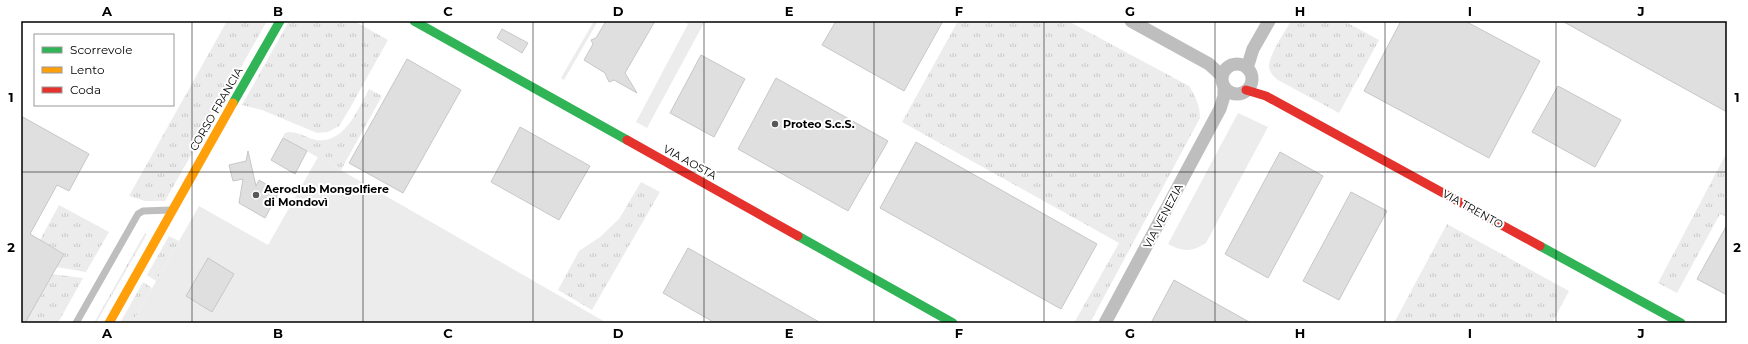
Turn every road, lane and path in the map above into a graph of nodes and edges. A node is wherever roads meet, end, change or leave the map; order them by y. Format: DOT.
graph roads {
  1 [pos="280,21"];
  2 [pos="414,21"];
  3 [pos="1131,21"];
  4 [pos="1268,21"];
  5 [pos="1236,79"];
  6 [pos="1266,96"];
  7 [pos="174,210"];
  8 [pos="76,323"];
  9 [pos="109,323"];
  10 [pos="953,323"];
  11 [pos="1105,323"];
  12 [pos="1681,323"];
  1 -- 7 [label="street, CORSO FRANCIA"];
  2 -- 10 [label="street, VIA AOSTA"];
  3 -- 5 [label="street, VIA TRENTO"];
  4 -- 5 [label="street"];
  5 -- 6 [label="street, VIA TRENTO"];
  5 -- 11 [label="street, VIA VENEZIA"];
  6 -- 12 [label="street, VIA TRENTO"];
  7 -- 8 [label="lane"];
  7 -- 9 [label="street, CORSO FRANCIA"];
}
